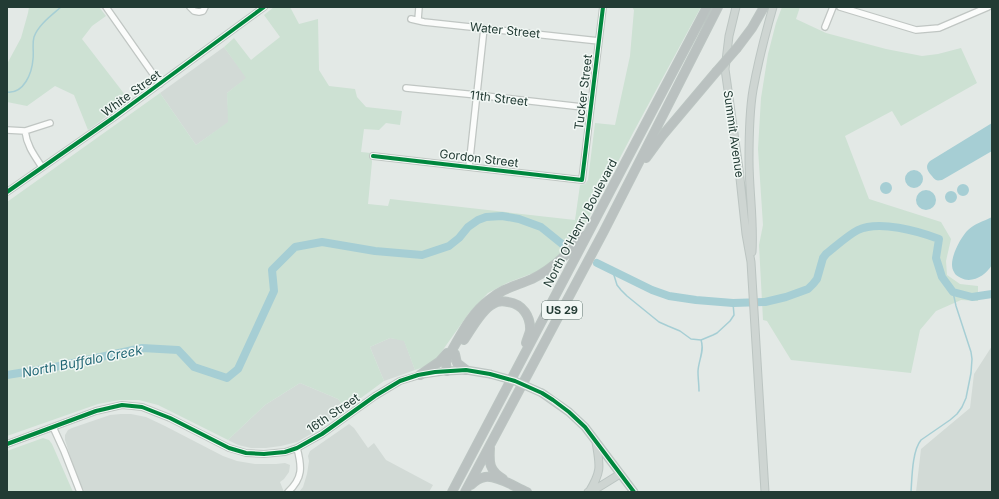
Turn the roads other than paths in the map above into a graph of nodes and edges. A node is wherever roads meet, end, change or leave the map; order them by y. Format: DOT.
graph roads {
  1 [pos="106,7"];
  2 [pos="190,7"];
  3 [pos="205,7"];
  4 [pos="264,7"];
  5 [pos="419,7"];
  6 [pos="603,7"];
  7 [pos="707,7"];
  8 [pos="718,7"];
  9 [pos="738,7"];
  10 [pos="764,7"];
  11 [pos="773,7"];
  12 [pos="833,7"];
  13 [pos="840,7"];
  14 [pos="988,7"];
  15 [pos="411,19"];
  16 [pos="418,20"];
  17 [pos="825,27"];
  18 [pos="484,28"];
  19 [pos="599,41"];
  20 [pos="160,84"];
  21 [pos="406,88"];
  22 [pos="477,95"];
  23 [pos="591,108"];
  24 [pos="50,123"];
  25 [pos="7,130"];
  26 [pos="25,131"];
  27 [pos="373,156"];
  28 [pos="42,167"];
  29 [pos="469,167"];
  30 [pos="632,176"];
  31 [pos="582,180"];
  32 [pos="7,192"];
  33 [pos="594,222"];
  34 [pos="751,262"];
  35 [pos="455,350"];
  36 [pos="466,370"];
  37 [pos="447,371"];
  38 [pos="515,372"];
  39 [pos="420,375"];
  40 [pos="53,427"];
  41 [pos="595,440"];
  42 [pos="491,443"];
  43 [pos="7,444"];
  44 [pos="297,448"];
  45 [pos="620,474"];
  46 [pos="517,488"];
  47 [pos="466,490"];
  48 [pos="80,492"];
  49 [pos="288,492"];
  50 [pos="452,492"];
  51 [pos="527,492"];
  52 [pos="589,492"];
  53 [pos="634,492"];
  54 [pos="765,492"];
  1 -- 20 [label="street"];
  2 -- 3 [label="street"];
  4 -- 20 [label="street, White Street"];
  5 -- 16 [label="street"];
  6 -- 19 [label="street, Tucker Street"];
  7 -- 33 [label="highway, North O'Henry Boulevard / US 29"];
  8 -- 30 [label="highway, North O'Henry Boulevard / US 29"];
  9 -- 34 [label="main road, Summit Avenue"];
  10 -- 30 [label="highway, bridge"];
  11 -- 34 [label="main road, Summit Avenue"];
  12 -- 17 [label="street"];
  13 -- 14 [label="street"];
  15 -- 16 [label="street, Water Street"];
  16 -- 18 [label="street, Water Street"];
  18 -- 19 [label="street, Water Street"];
  18 -- 22 [label="street"];
  19 -- 23 [label="street, Tucker Street"];
  20 -- 28 [label="street, White Street"];
  21 -- 22 [label="street, 11th Street"];
  22 -- 23 [label="street, 11th Street"];
  22 -- 29 [label="street"];
  23 -- 31 [label="street, Tucker Street"];
  24 -- 26 [label="street"];
  25 -- 26 [label="street"];
  26 -- 28 [label="street"];
  27 -- 29 [label="street, Gordon Street"];
  28 -- 32 [label="street, White Street"];
  29 -- 31 [label="street, Gordon Street"];
  30 -- 42 [label="highway, North O'Henry Boulevard / US 29"];
  33 -- 35 [label="highway"];
  33 -- 38 [label="highway, North O'Henry Boulevard / US 29"];
  34 -- 54 [label="main road, Summit Avenue"];
  35 -- 36 [label="highway"];
  35 -- 37 [label="highway"];
  35 -- 38 [label="highway"];
  35 -- 39 [label="highway"];
  36 -- 37 [label="main road, 16th Street"];
  36 -- 41 [label="main road, 16th Street, bridge"];
  37 -- 39 [label="street, 16th Street"];
  38 -- 50 [label="highway, North O'Henry Boulevard / US 29"];
  39 -- 44 [label="street, 16th Street"];
  40 -- 43 [label="street, 16th Street"];
  40 -- 44 [label="street, 16th Street"];
  40 -- 48 [label="street"];
  41 -- 45 [label="main road, 16th Street"];
  41 -- 52 [label="main road"];
  42 -- 46 [label="highway"];
  42 -- 47 [label="highway, North O'Henry Boulevard / US 29"];
  44 -- 49 [label="street"];
  45 -- 52 [label="main road"];
  45 -- 53 [label="main road, 16th Street"];
  46 -- 47 [label="highway"];
  46 -- 51 [label="highway"];
}
